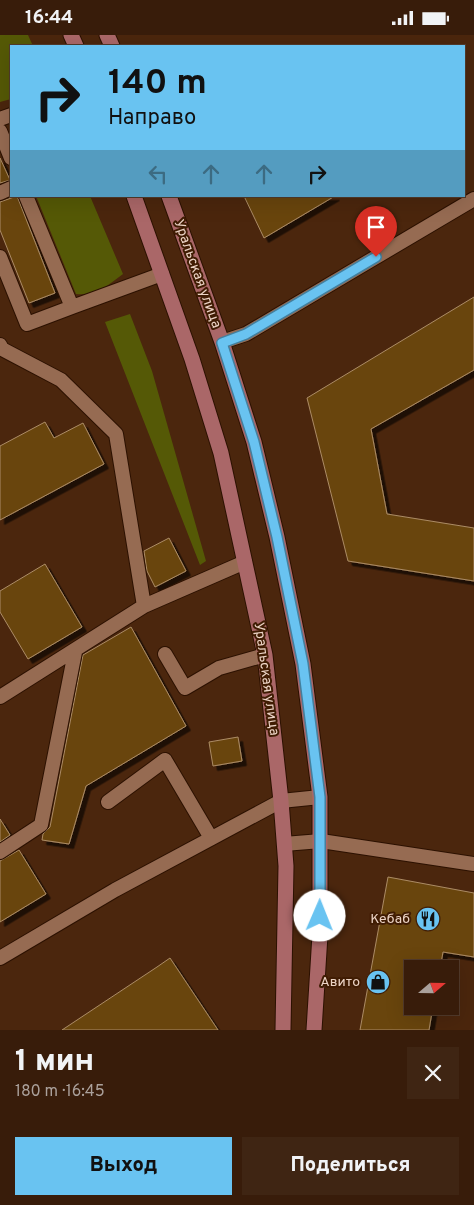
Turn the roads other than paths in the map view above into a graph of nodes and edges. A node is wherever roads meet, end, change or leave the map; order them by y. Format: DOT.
graph roads {
  1 [pos="0,131"];
  2 [pos="10,156"];
  3 [pos="26,197"];
  4 [pos="134,197"];
  5 [pos="169,197"];
  6 [pos="474,199"];
  7 [pos="0,257"];
  8 [pos="162,274"];
  9 [pos="72,307"];
  10 [pos="222,343"];
  11 [pos="0,345"];
  12 [pos="245,562"];
  13 [pos="144,606"];
  14 [pos="75,652"];
  15 [pos="164,653"];
  16 [pos="265,655"];
  17 [pos="0,697"];
  18 [pos="320,797"];
  19 [pos="281,801"];
  20 [pos="108,802"];
  21 [pos="211,838"];
  22 [pos="321,841"];
  23 [pos="284,844"];
  24 [pos="0,852"];
  25 [pos="474,864"];
  26 [pos="0,958"];
  27 [pos="283,1030"];
  28 [pos="314,1030"];
  1 -- 2 [label="lane"];
  3 -- 9 [label="lane"];
  4 -- 8 [label="main road, Уральская улица"];
  5 -- 10 [label="main road, Уральская улица"];
  6 -- 10 [label="lane"];
  7 -- 9 [label="lane"];
  8 -- 9 [label="lane"];
  8 -- 12 [label="main road, Уральская улица"];
  10 -- 18 [label="main road, Уральская улица"];
  11 -- 13 [label="lane"];
  12 -- 13 [label="lane"];
  12 -- 16 [label="main road, Уральская улица"];
  13 -- 14 [label="lane"];
  14 -- 17 [label="lane"];
  14 -- 24 [label="lane"];
  15 -- 16 [label="lane"];
  16 -- 19 [label="main road, Уральская улица"];
  18 -- 19 [label="lane"];
  18 -- 22 [label="main road, Уральская улица"];
  19 -- 21 [label="lane"];
  19 -- 23 [label="main road, Уральская улица"];
  20 -- 21 [label="lane"];
  21 -- 26 [label="lane"];
  22 -- 23 [label="lane"];
  22 -- 25 [label="lane"];
  22 -- 28 [label="main road, Уральская улица"];
  23 -- 27 [label="main road, Уральская улица"];
}
